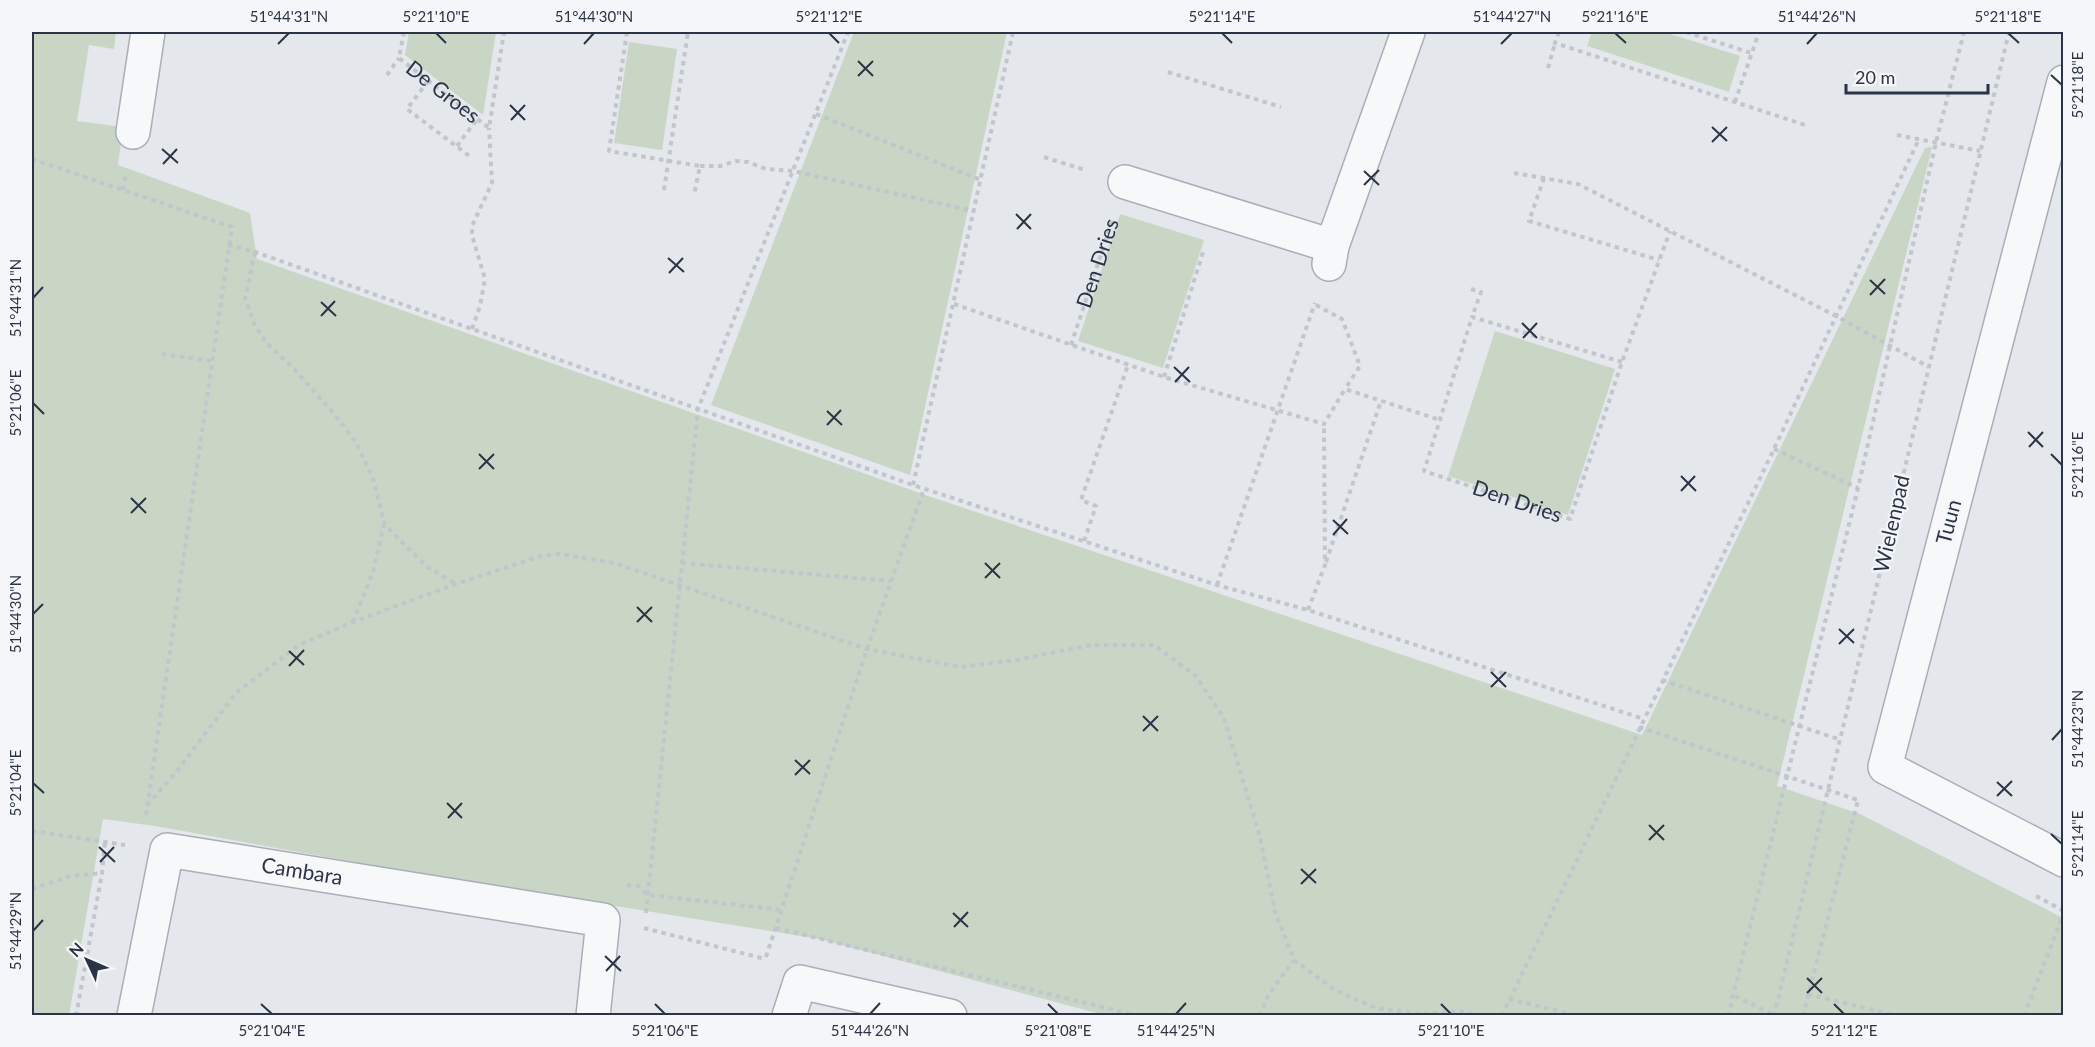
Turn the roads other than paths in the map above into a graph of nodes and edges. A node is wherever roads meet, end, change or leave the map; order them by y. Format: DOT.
graph roads {
  1 [pos="148,32"];
  2 [pos="1408,32"];
  3 [pos="2064,82"];
  4 [pos="133,132"];
  5 [pos="2056,137"];
  6 [pos="1125,182"];
  7 [pos="2064,860"];
  8 [pos="134,1016"];
  9 [pos="593,1016"];
  10 [pos="789,1016"];
  11 [pos="950,1016"];
  1 -- 4 [label="street"];
  2 -- 6 [label="street"];
  3 -- 5 [label="street, Tuun"];
  5 -- 7 [label="street, Tuun"];
  8 -- 9 [label="street, Cambara"];
  10 -- 11 [label="street"];
}
